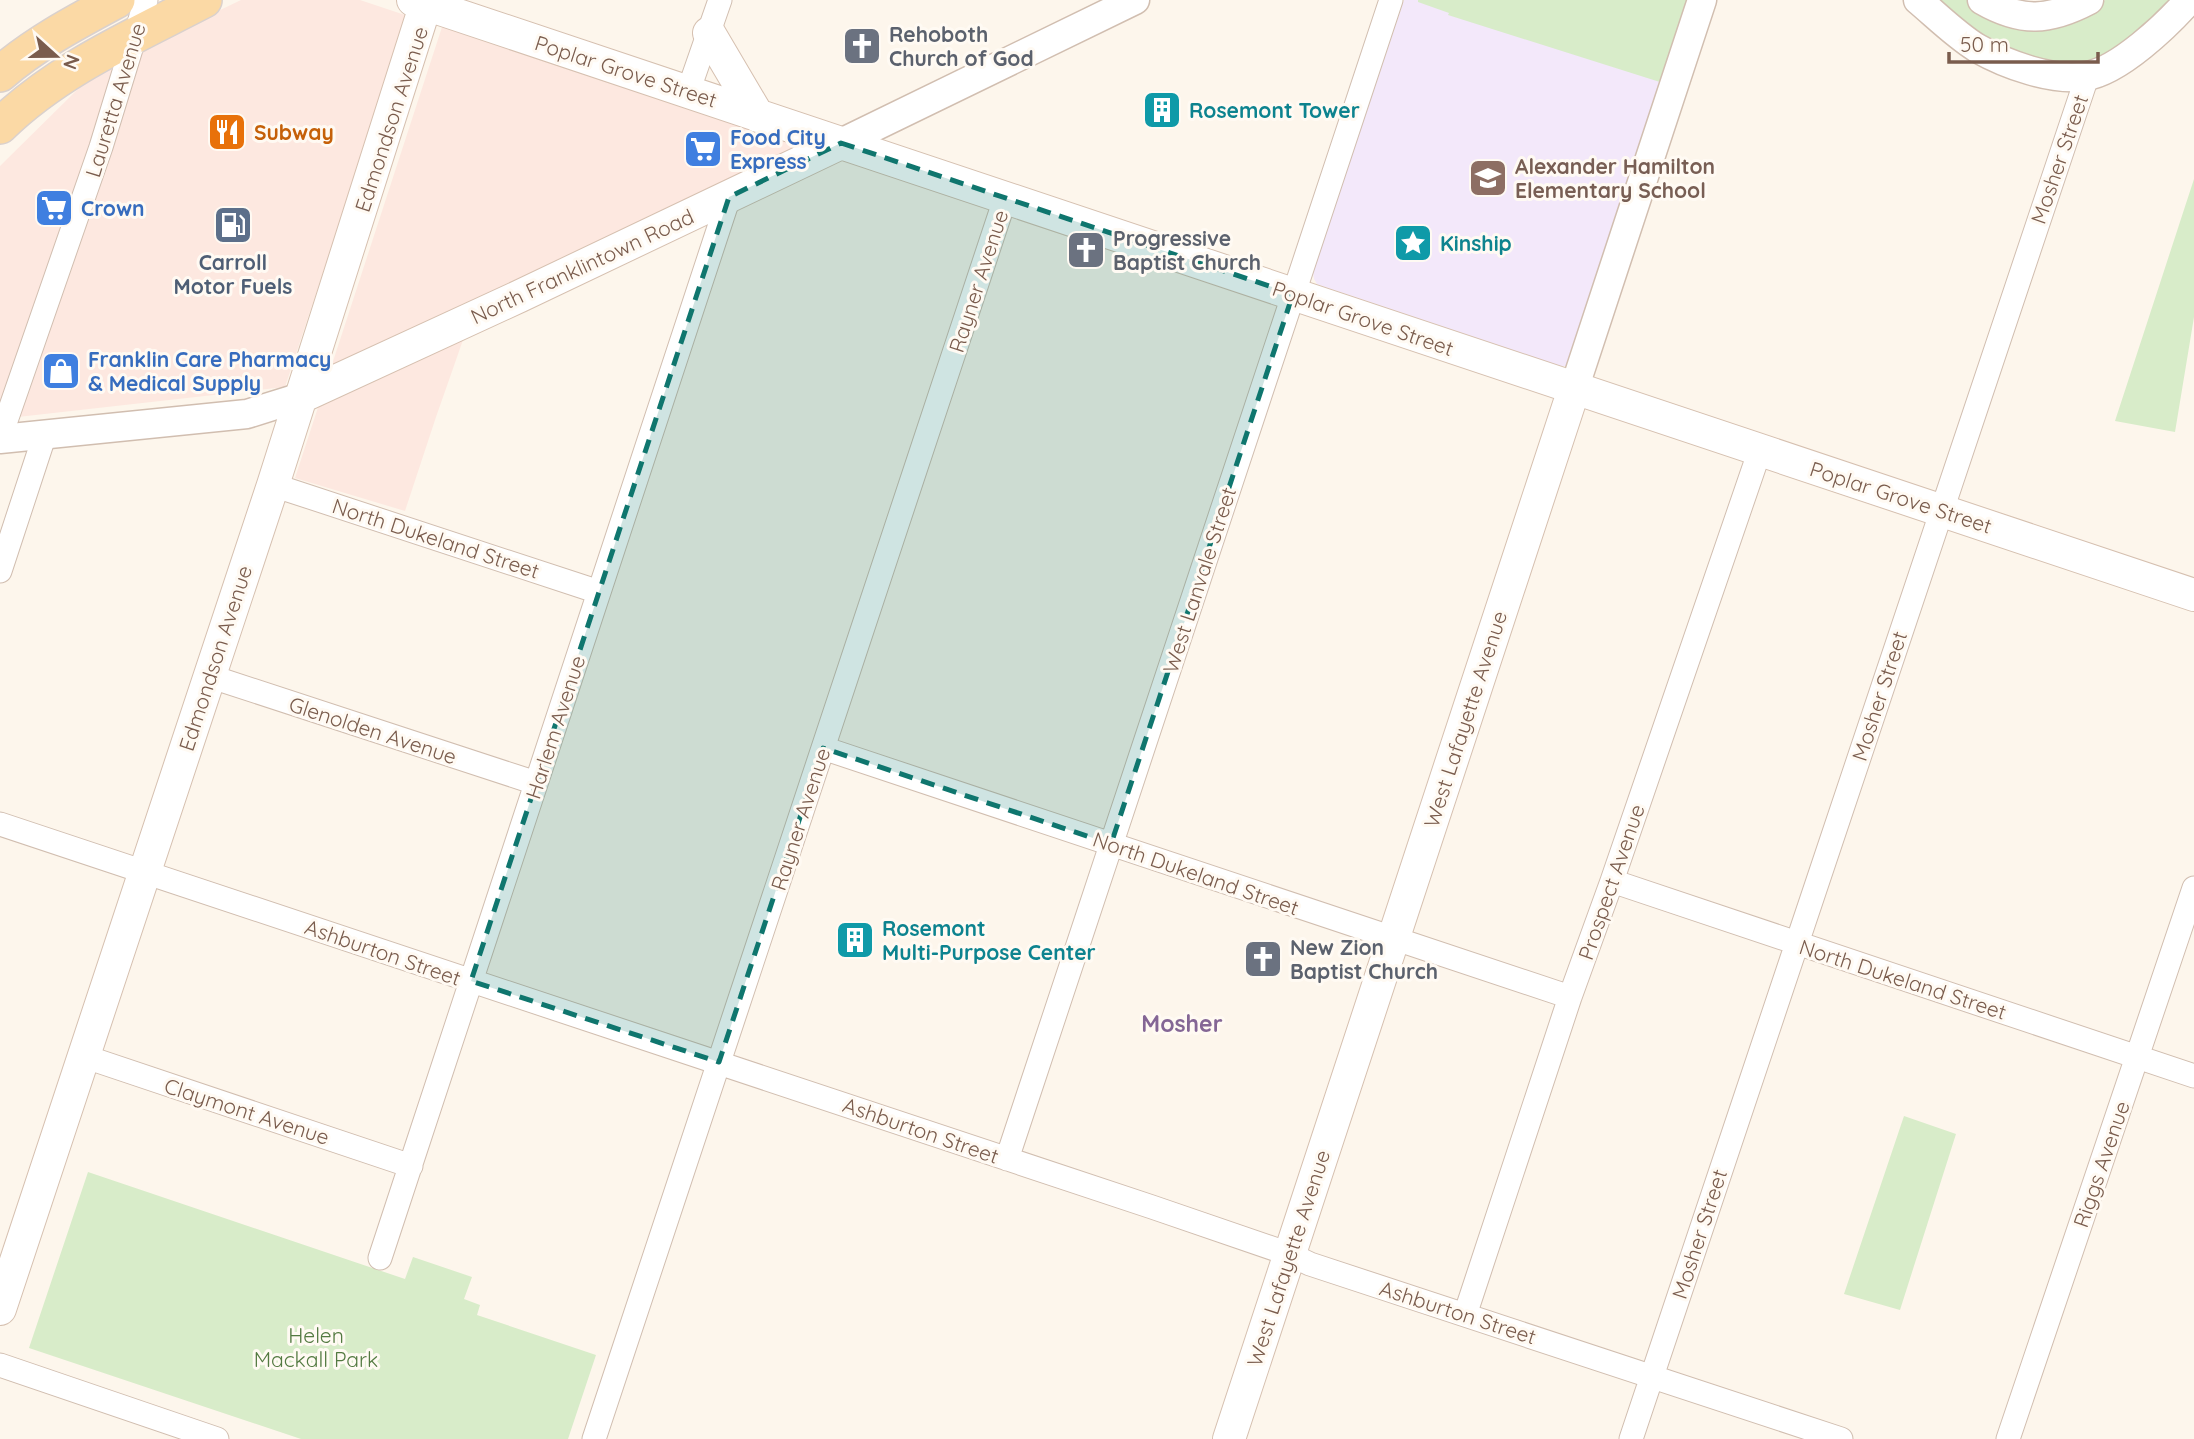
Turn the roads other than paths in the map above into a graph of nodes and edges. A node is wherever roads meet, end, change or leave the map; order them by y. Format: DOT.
graph roads {
  1 [pos="117,0"];
  2 [pos="146,0"];
  3 [pos="204,0"];
  4 [pos="720,0"];
  5 [pos="1135,0"];
  6 [pos="1391,0"];
  7 [pos="1702,0"];
  8 [pos="1918,0"];
  9 [pos="1982,0"];
  10 [pos="2089,0"];
  11 [pos="2189,0"];
  12 [pos="425,1"];
  13 [pos="709,33"];
  14 [pos="135,36"];
  15 [pos="0,74"];
  16 [pos="2087,76"];
  17 [pos="688,92"];
  18 [pos="758,116"];
  19 [pos="0,127"];
  20 [pos="841,143"];
  21 [pos="729,197"];
  22 [pos="1005,199"];
  23 [pos="1293,294"];
  24 [pos="1574,389"];
  25 [pos="301,397"];
  26 [pos="45,434"];
  27 [pos="0,438"];
  28 [pos="1760,450"];
  29 [pos="273,485"];
  30 [pos="1941,511"];
  31 [pos="0,571"];
  32 [pos="599,592"];
  33 [pos="2194,595"];
  34 [pos="209,676"];
  35 [pos="823,748"];
  36 [pos="536,783"];
  37 [pos="0,824"];
  38 [pos="1111,844"];
  39 [pos="144,872"];
  40 [pos="1612,881"];
  41 [pos="2194,888"];
  42 [pos="1393,939"];
  43 [pos="1796,944"];
  44 [pos="471,981"];
  45 [pos="1570,997"];
  46 [pos="83,1056"];
  47 [pos="2137,1057"];
  48 [pos="719,1062"];
  49 [pos="2194,1076"];
  50 [pos="1007,1159"];
  51 [pos="411,1166"];
  52 [pos="1289,1254"];
  53 [pos="380,1258"];
  54 [pos="0,1310"];
  55 [pos="1465,1315"];
  56 [pos="0,1365"];
  57 [pos="1652,1376"];
  58 [pos="217,1439"];
  59 [pos="594,1439"];
  60 [pos="1229,1439"];
  61 [pos="1631,1439"];
  62 [pos="1841,1439"];
  63 [pos="2008,1439"];
  1 -- 15 [label="main road"];
  2 -- 14 [label="street, Lauretta Avenue"];
  3 -- 14 [label="main road"];
  4 -- 13 [label="street"];
  5 -- 20 [label="street, North Franklintown Road"];
  6 -- 23 [label="street, West Lanvale Street"];
  7 -- 24 [label="street, West Lafayette Avenue"];
  8 -- 16 [label="street"];
  9 -- 10 [label="street"];
  11 -- 16 [label="street, Mosher Street"];
  12 -- 17 [label="main road, Poplar Grove Street"];
  12 -- 25 [label="main road, Edmondson Avenue"];
  13 -- 17 [label="street"];
  13 -- 18 [label="main road"];
  14 -- 19 [label="main road"];
  14 -- 27 [label="street, Lauretta Avenue"];
  16 -- 30 [label="street, Mosher Street"];
  17 -- 18 [label="main road, Poplar Grove Street"];
  18 -- 20 [label="main road, Poplar Grove Street"];
  20 -- 21 [label="main road, North Franklintown Road"];
  20 -- 22 [label="main road, Poplar Grove Street"];
  21 -- 25 [label="main road, North Franklintown Road"];
  21 -- 32 [label="street, Harlem Avenue"];
  22 -- 23 [label="main road, Poplar Grove Street"];
  22 -- 35 [label="street, Rayner Avenue"];
  23 -- 24 [label="main road, Poplar Grove Street"];
  23 -- 38 [label="street, West Lanvale Street"];
  24 -- 28 [label="main road, Poplar Grove Street"];
  24 -- 42 [label="main road, West Lafayette Avenue"];
  25 -- 26 [label="street, North Franklintown Road"];
  25 -- 29 [label="main road, Edmondson Avenue"];
  26 -- 27 [label="street, North Franklintown Road"];
  26 -- 31 [label="street"];
  28 -- 30 [label="main road, Poplar Grove Street"];
  28 -- 40 [label="street, Prospect Avenue"];
  29 -- 32 [label="street, North Dukeland Street"];
  29 -- 34 [label="main road, Edmondson Avenue"];
  30 -- 33 [label="main road, Poplar Grove Street"];
  30 -- 43 [label="street, Mosher Street"];
  32 -- 36 [label="street, Harlem Avenue"];
  34 -- 36 [label="street, Glenolden Avenue"];
  34 -- 39 [label="main road, Edmondson Avenue"];
  35 -- 38 [label="street, North Dukeland Street"];
  35 -- 48 [label="street, Rayner Avenue"];
  36 -- 44 [label="street, Harlem Avenue"];
  37 -- 39 [label="street, Ashburton Street"];
  38 -- 42 [label="street, North Dukeland Street"];
  38 -- 50 [label="street, West Lanvale Street"];
  39 -- 44 [label="street, Ashburton Street"];
  39 -- 46 [label="main road, Edmondson Avenue"];
  40 -- 43 [label="street, North Dukeland Street"];
  40 -- 45 [label="street, Prospect Avenue"];
  41 -- 47 [label="street, Riggs Avenue"];
  42 -- 45 [label="street, North Dukeland Street"];
  42 -- 52 [label="main road, West Lafayette Avenue"];
  43 -- 47 [label="street, North Dukeland Street"];
  43 -- 57 [label="street, Mosher Street"];
  44 -- 48 [label="street, Ashburton Street"];
  44 -- 51 [label="street, Harlem Avenue"];
  45 -- 55 [label="street, Prospect Avenue"];
  46 -- 51 [label="street, Claymont Avenue"];
  46 -- 54 [label="main road, Edmondson Avenue"];
  47 -- 49 [label="street, North Dukeland Street"];
  47 -- 63 [label="street, Riggs Avenue"];
  48 -- 50 [label="street, Ashburton Street"];
  48 -- 59 [label="street, Rayner Avenue"];
  50 -- 52 [label="street, Ashburton Street"];
  51 -- 53 [label="street, Harlem Avenue"];
  52 -- 55 [label="street, Ashburton Street"];
  52 -- 60 [label="main road, West Lafayette Avenue"];
  55 -- 57 [label="street, Ashburton Street"];
  56 -- 58 [label="street"];
  57 -- 61 [label="street, Mosher Street"];
  57 -- 62 [label="street, Ashburton Street"];
}
